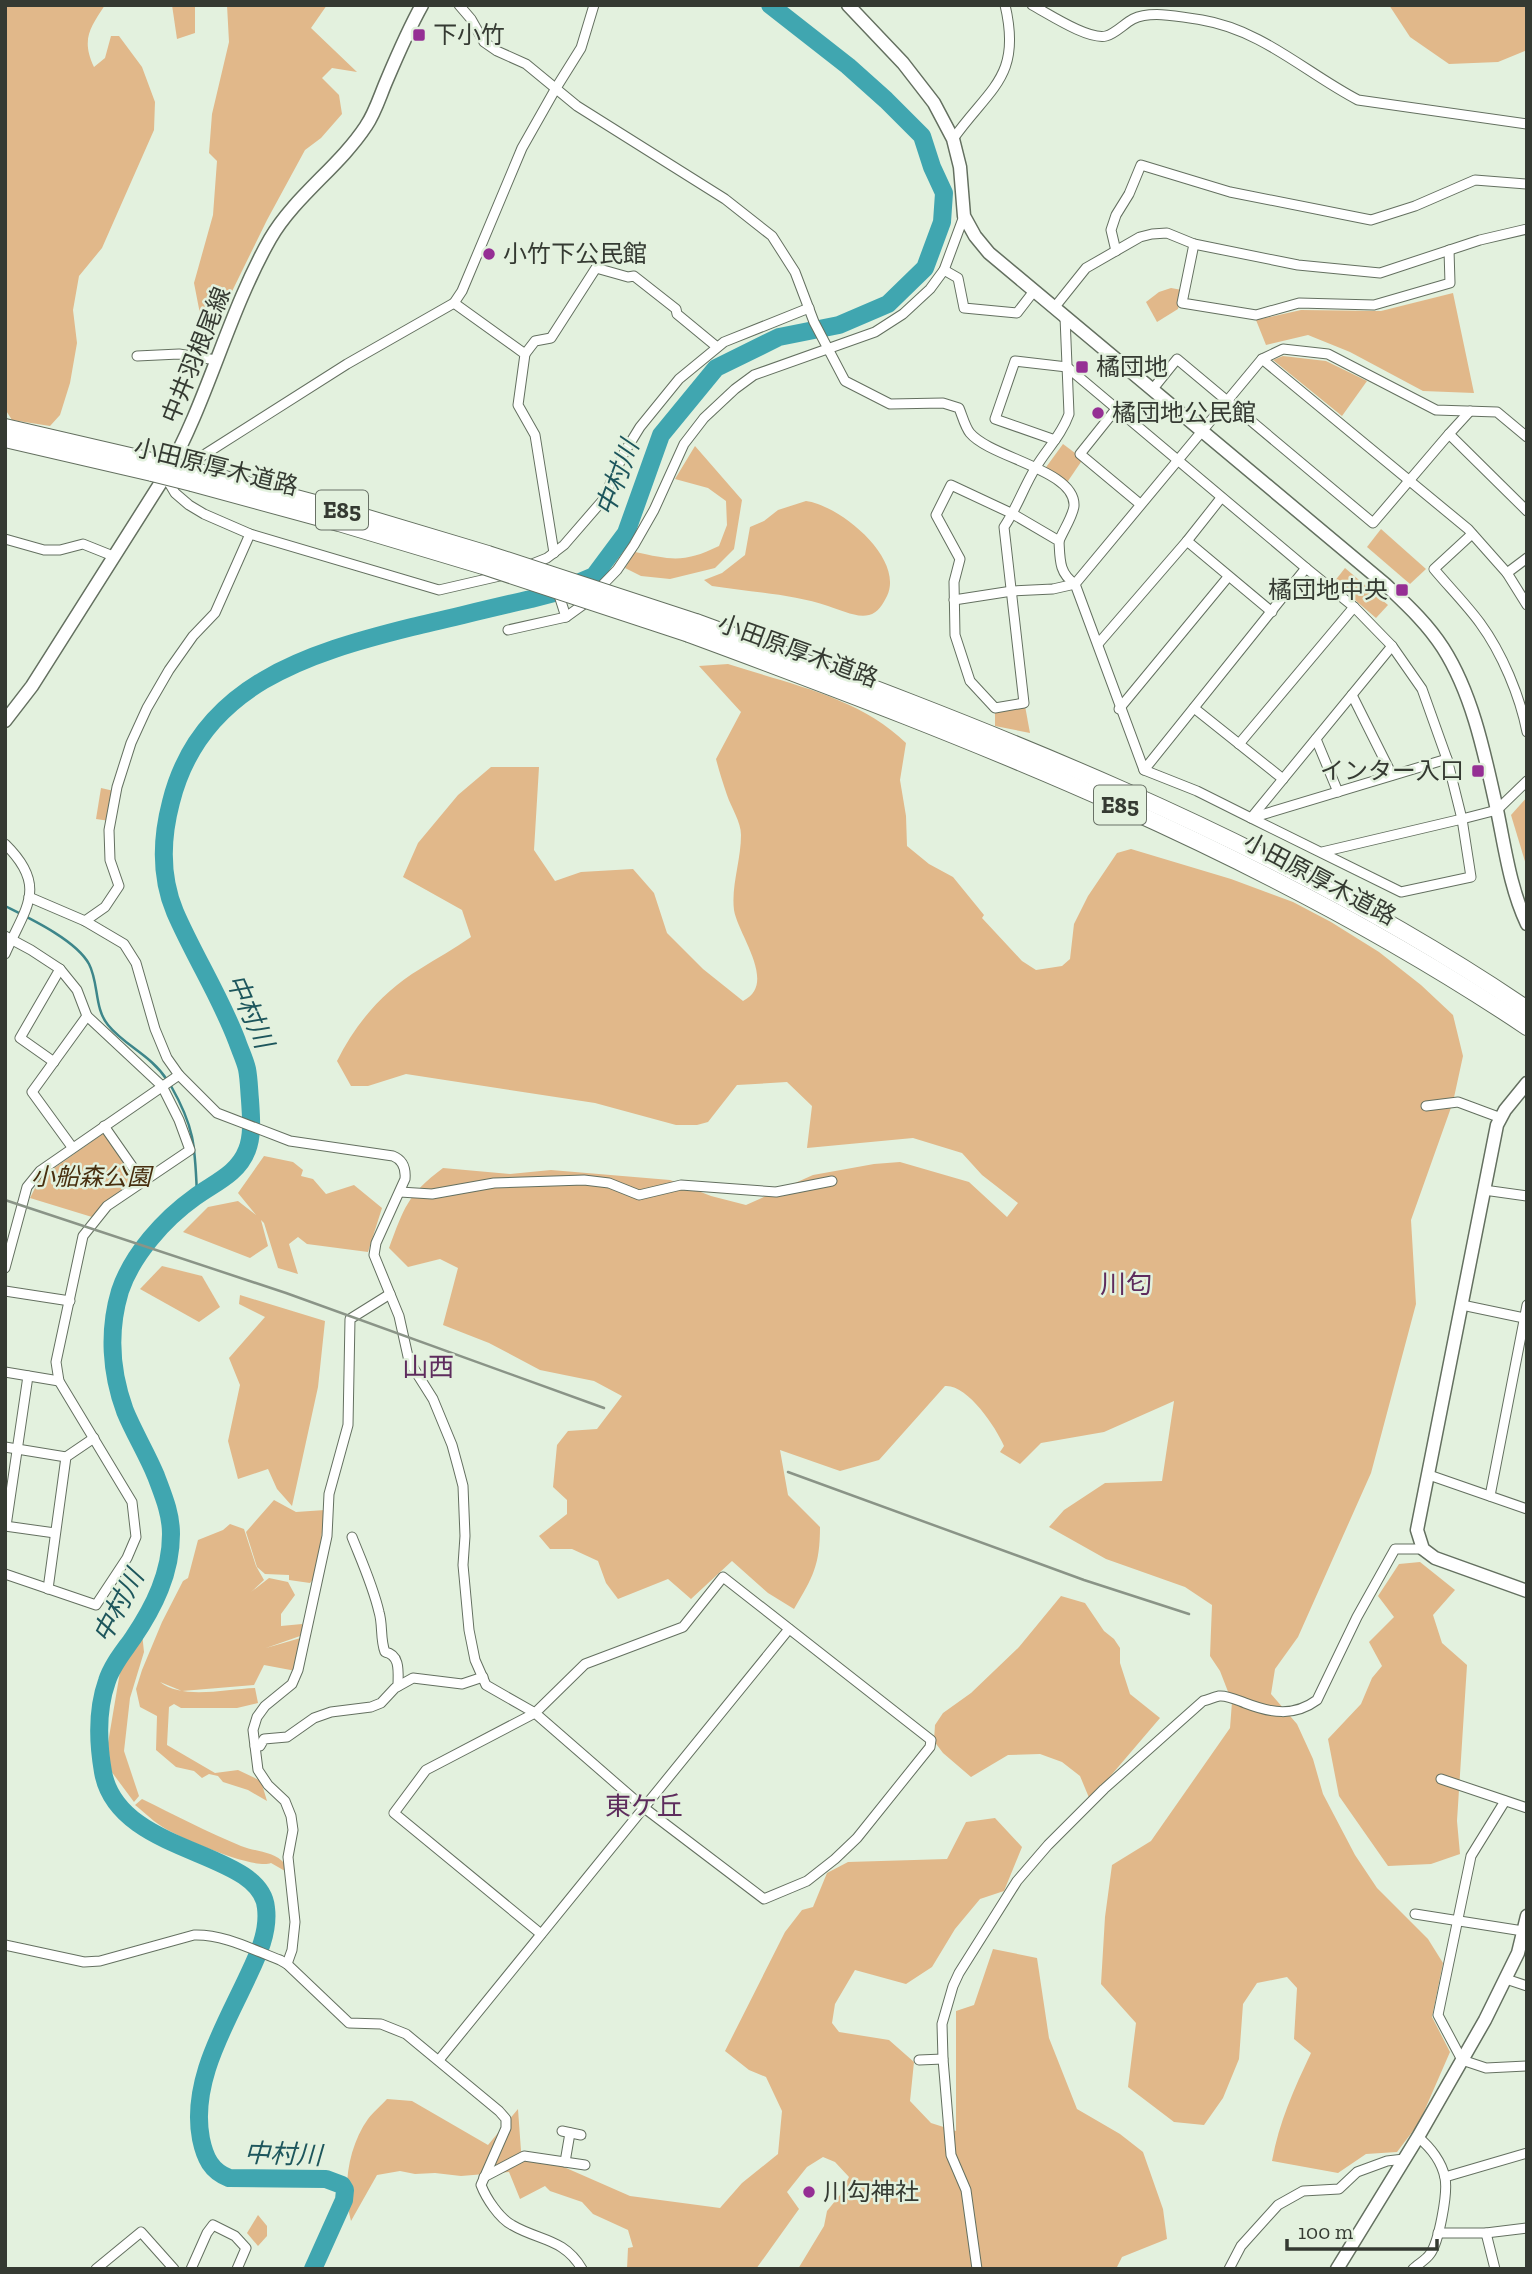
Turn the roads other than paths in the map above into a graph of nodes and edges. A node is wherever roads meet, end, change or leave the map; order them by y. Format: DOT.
graph roads {
  1 [pos="422,5"];
  2 [pos="458,5"];
  3 [pos="594,5"];
  4 [pos="848,5"];
  5 [pos="1005,5"];
  6 [pos="1032,5"];
  7 [pos="556,88"];
  8 [pos="1527,124"];
  9 [pos="953,139"];
  10 [pos="1527,184"];
  11 [pos="964,216"];
  12 [pos="1527,229"];
  13 [pos="1194,244"];
  14 [pos="1449,250"];
  15 [pos="1116,251"];
  16 [pos="944,270"];
  17 [pos="1034,291"];
  18 [pos="454,303"];
  19 [pos="809,308"];
  20 [pos="1054,308"];
  21 [pos="1065,317"];
  22 [pos="717,347"];
  23 [pos="829,350"];
  24 [pos="525,354"];
  25 [pos="137,356"];
  26 [pos="1262,359"];
  27 [pos="216,360"];
  28 [pos="1067,366"];
  29 [pos="1152,390"];
  30 [pos="1227,401"];
  31 [pos="1116,409"];
  32 [pos="1470,411"];
  33 [pos="5,427"];
  34 [pos="1202,431"];
  35 [pos="1450,434"];
  36 [pos="1527,437"];
  37 [pos="5,439"];
  38 [pos="1055,440"];
  39 [pos="174,461"];
  40 [pos="1176,461"];
  41 [pos="1035,467"];
  42 [pos="158,470"];
  43 [pos="1408,481"];
  44 [pos="1221,498"];
  45 [pos="1140,504"];
  46 [pos="1527,511"];
  47 [pos="1013,514"];
  48 [pos="250,534"];
  49 [pos="1472,534"];
  50 [pos="5,539"];
  51 [pos="1059,541"];
  52 [pos="1186,541"];
  53 [pos="550,555"];
  54 [pos="113,556"];
  55 [pos="1527,558"];
  56 [pos="1306,568"];
  57 [pos="1507,573"];
  58 [pos="1228,577"];
  59 [pos="1075,584"];
  60 [pos="1012,591"];
  61 [pos="954,600"];
  62 [pos="1527,605"];
  63 [pos="1354,607"];
  64 [pos="1272,612"];
  65 [pos="566,617"];
  66 [pos="692,628"];
  67 [pos="508,630"];
  68 [pos="1098,644"];
  69 [pos="1392,646"];
  70 [pos="1352,695"];
  71 [pos="1194,708"];
  72 [pos="1119,709"];
  73 [pos="5,721"];
  74 [pos="1527,732"];
  75 [pos="1316,739"];
  76 [pos="1239,744"];
  77 [pos="1447,759"];
  78 [pos="1143,770"];
  79 [pos="1392,775"];
  80 [pos="1283,779"];
  81 [pos="1527,781"];
  82 [pos="1338,792"];
  83 [pos="1497,810"];
  84 [pos="1251,818"];
  85 [pos="1462,819"];
  86 [pos="5,844"];
  87 [pos="1322,852"];
  88 [pos="29,897"];
  89 [pos="85,921"];
  90 [pos="1527,924"];
  91 [pos="8,938"];
  92 [pos="5,954"];
  93 [pos="60,969"];
  94 [pos="1527,1009"];
  95 [pos="87,1016"];
  96 [pos="1527,1027"];
  97 [pos="54,1062"];
  98 [pos="177,1077"];
  99 [pos="1527,1083"];
  100 [pos="162,1086"];
  101 [pos="1426,1106"];
  102 [pos="1501,1118"];
  103 [pos="104,1126"];
  104 [pos="72,1147"];
  105 [pos="832,1181"];
  106 [pos="143,1182"];
  107 [pos="1484,1190"];
  108 [pos="400,1192"];
  109 [pos="1527,1196"];
  110 [pos="5,1268"];
  111 [pos="5,1291"];
  112 [pos="390,1294"];
  113 [pos="70,1301"];
  114 [pos="1462,1306"];
  115 [pos="1527,1306"];
  116 [pos="1524,1318"];
  117 [pos="1524,1337"];
  118 [pos="5,1372"];
  119 [pos="28,1376"];
  120 [pos="60,1381"];
  121 [pos="94,1438"];
  122 [pos="5,1447"];
  123 [pos="17,1449"];
  124 [pos="66,1457"];
  125 [pos="1429,1475"];
  126 [pos="1490,1496"];
  127 [pos="1527,1509"];
  128 [pos="5,1526"];
  129 [pos="55,1533"];
  130 [pos="352,1537"];
  131 [pos="1423,1549"];
  132 [pos="5,1574"];
  133 [pos="48,1588"];
  134 [pos="1527,1591"];
  135 [pos="789,1629"];
  136 [pos="483,1677"];
  137 [pos="398,1686"];
  138 [pos="535,1713"];
  139 [pos="255,1746"];
  140 [pos="1441,1779"];
  141 [pos="1505,1801"];
  142 [pos="643,1807"];
  143 [pos="1527,1808"];
  144 [pos="1415,1914"];
  145 [pos="1527,1916"];
  146 [pos="1458,1922"];
  147 [pos="1523,1931"];
  148 [pos="541,1934"];
  149 [pos="5,1945"];
  150 [pos="284,1962"];
  151 [pos="1506,1979"];
  152 [pos="1527,1986"];
  153 [pos="943,2059"];
  154 [pos="439,2060"];
  155 [pos="919,2060"];
  156 [pos="1462,2060"];
  157 [pos="1527,2066"];
  158 [pos="571,2133"];
  159 [pos="1418,2137"];
  160 [pos="1527,2153"];
  161 [pos="1404,2159"];
  162 [pos="565,2162"];
  163 [pos="585,2165"];
  164 [pos="484,2177"];
  165 [pos="1445,2177"];
  166 [pos="1527,2228"];
  167 [pos="1438,2233"];
  168 [pos="1486,2233"];
  169 [pos="96,2269"];
  170 [pos="174,2269"];
  171 [pos="191,2269"];
  172 [pos="237,2269"];
  173 [pos="582,2269"];
  174 [pos="976,2269"];
  175 [pos="1229,2269"];
  176 [pos="1337,2269"];
  177 [pos="1413,2269"];
  178 [pos="1494,2269"];
  1 -- 27 [label="street, 中井羽根尾線"];
  2 -- 7 [label="street"];
  3 -- 7 [label="street"];
  4 -- 9 [label="street"];
  5 -- 9 [label="street"];
  6 -- 8 [label="street"];
  7 -- 18 [label="street"];
  7 -- 19 [label="street"];
  9 -- 11 [label="street"];
  10 -- 15 [label="street"];
  11 -- 16 [label="street"];
  11 -- 17 [label="street"];
  12 -- 14 [label="street"];
  13 -- 14 [label="street"];
  13 -- 14 [label="street"];
  13 -- 15 [label="street"];
  15 -- 20 [label="street"];
  16 -- 17 [label="street"];
  16 -- 23 [label="street"];
  17 -- 20 [label="street"];
  18 -- 24 [label="street"];
  18 -- 39 [label="street"];
  19 -- 22 [label="street"];
  19 -- 23 [label="street"];
  20 -- 21 [label="street"];
  21 -- 28 [label="street"];
  21 -- 29 [label="street"];
  22 -- 24 [label="street"];
  22 -- 53 [label="street"];
  23 -- 41 [label="street"];
  23 -- 65 [label="street"];
  24 -- 53 [label="street"];
  25 -- 27 [label="street"];
  26 -- 30 [label="street"];
  26 -- 32 [label="street"];
  26 -- 43 [label="street"];
  27 -- 39 [label="street, 中井羽根尾線"];
  28 -- 31 [label="street"];
  28 -- 38 [label="street"];
  28 -- 38 [label="street"];
  29 -- 30 [label="street"];
  29 -- 34 [label="street"];
  30 -- 34 [label="street"];
  30 -- 43 [label="street"];
  31 -- 40 [label="street"];
  31 -- 45 [label="street"];
  32 -- 35 [label="street"];
  32 -- 36 [label="street"];
  33 -- 42 [label="highway, 小田原厚木道路 / E85"];
  34 -- 40 [label="street"];
  34 -- 83 [label="street"];
  35 -- 43 [label="street"];
  35 -- 46 [label="street"];
  37 -- 42 [label="highway, 小田原厚木道路 / E85"];
  38 -- 41 [label="street"];
  39 -- 42 [label="street, 中井羽根尾線"];
  40 -- 44 [label="street"];
  40 -- 45 [label="street"];
  41 -- 47 [label="street"];
  41 -- 51 [label="street"];
  42 -- 48 [label="street"];
  42 -- 54 [label="street, 中井羽根尾線"];
  42 -- 66 [label="highway, 小田原厚木道路 / E85, bridge"];
  43 -- 49 [label="street"];
  44 -- 52 [label="street"];
  44 -- 56 [label="street"];
  45 -- 59 [label="street"];
  47 -- 51 [label="street"];
  47 -- 60 [label="street"];
  47 -- 61 [label="street"];
  48 -- 53 [label="street"];
  48 -- 89 [label="street"];
  49 -- 57 [label="street"];
  49 -- 74 [label="street"];
  50 -- 54 [label="street"];
  51 -- 59 [label="street"];
  52 -- 58 [label="street"];
  52 -- 68 [label="street"];
  53 -- 65 [label="street"];
  54 -- 73 [label="street, 中井羽根尾線"];
  55 -- 57 [label="street"];
  56 -- 63 [label="street"];
  56 -- 64 [label="street"];
  57 -- 62 [label="street"];
  58 -- 64 [label="street"];
  58 -- 72 [label="street"];
  59 -- 60 [label="street"];
  59 -- 68 [label="street"];
  60 -- 61 [label="street"];
  60 -- 61 [label="street"];
  63 -- 69 [label="street"];
  63 -- 76 [label="street"];
  64 -- 71 [label="street"];
  65 -- 67 [label="street"];
  66 -- 94 [label="highway, 小田原厚木道路 / E85"];
  66 -- 96 [label="highway, 小田原厚木道路 / E85"];
  68 -- 72 [label="street"];
  69 -- 70 [label="street"];
  69 -- 77 [label="street"];
  70 -- 75 [label="street"];
  70 -- 79 [label="street"];
  71 -- 76 [label="street"];
  71 -- 78 [label="street"];
  72 -- 78 [label="street"];
  75 -- 80 [label="street"];
  75 -- 82 [label="street"];
  76 -- 80 [label="street"];
  77 -- 79 [label="street"];
  77 -- 85 [label="street"];
  78 -- 84 [label="street"];
  79 -- 82 [label="street"];
  80 -- 84 [label="street"];
  81 -- 83 [label="street"];
  82 -- 84 [label="street"];
  83 -- 85 [label="street"];
  83 -- 90 [label="street"];
  84 -- 87 [label="street"];
  85 -- 87 [label="street"];
  85 -- 87 [label="street"];
  86 -- 88 [label="street"];
  88 -- 89 [label="street"];
  88 -- 91 [label="street"];
  89 -- 98 [label="street"];
  91 -- 92 [label="street"];
  91 -- 93 [label="street"];
  93 -- 95 [label="street"];
  93 -- 97 [label="street"];
  95 -- 97 [label="street"];
  95 -- 100 [label="street"];
  97 -- 104 [label="street"];
  98 -- 100 [label="street"];
  98 -- 108 [label="street"];
  99 -- 102 [label="street"];
  100 -- 103 [label="street"];
  100 -- 106 [label="street"];
  101 -- 102 [label="street"];
  102 -- 107 [label="street"];
  103 -- 104 [label="street"];
  103 -- 106 [label="street"];
  104 -- 110 [label="street"];
  105 -- 108 [label="street"];
  106 -- 113 [label="street"];
  107 -- 109 [label="street"];
  107 -- 114 [label="street"];
  108 -- 112 [label="street"];
  111 -- 113 [label="street"];
  112 -- 136 [label="street"];
  112 -- 139 [label="street"];
  113 -- 120 [label="street"];
  114 -- 116 [label="street"];
  114 -- 125 [label="street"];
  115 -- 116 [label="street"];
  116 -- 117 [label="street"];
  117 -- 126 [label="street"];
  118 -- 119 [label="street"];
  119 -- 120 [label="street"];
  119 -- 123 [label="street"];
  120 -- 121 [label="street"];
  121 -- 124 [label="street"];
  121 -- 133 [label="street"];
  122 -- 123 [label="street"];
  123 -- 124 [label="street"];
  123 -- 128 [label="street"];
  124 -- 129 [label="street"];
  125 -- 126 [label="street"];
  125 -- 131 [label="street"];
  126 -- 127 [label="street"];
  128 -- 129 [label="street"];
  129 -- 133 [label="street"];
  130 -- 137 [label="street"];
  131 -- 134 [label="street"];
  131 -- 153 [label="street"];
  132 -- 133 [label="street"];
  135 -- 138 [label="street"];
  135 -- 142 [label="street"];
  135 -- 142 [label="street"];
  136 -- 137 [label="street"];
  136 -- 138 [label="street"];
  137 -- 139 [label="street"];
  138 -- 142 [label="street"];
  138 -- 148 [label="street"];
  139 -- 150 [label="street"];
  140 -- 141 [label="street"];
  141 -- 143 [label="street"];
  141 -- 146 [label="street"];
  142 -- 148 [label="street"];
  144 -- 146 [label="street"];
  145 -- 147 [label="street"];
  146 -- 147 [label="street"];
  146 -- 156 [label="street"];
  147 -- 151 [label="street"];
  148 -- 154 [label="street"];
  149 -- 150 [label="street"];
  150 -- 154 [label="street"];
  151 -- 152 [label="street"];
  151 -- 156 [label="street"];
  153 -- 155 [label="street"];
  153 -- 174 [label="street"];
  154 -- 164 [label="street"];
  156 -- 157 [label="street"];
  156 -- 159 [label="street"];
  158 -- 162 [label="street"];
  159 -- 161 [label="street"];
  159 -- 165 [label="street"];
  160 -- 165 [label="street"];
  161 -- 175 [label="street"];
  161 -- 176 [label="street"];
  162 -- 163 [label="street"];
  162 -- 164 [label="street"];
  164 -- 173 [label="street"];
  165 -- 167 [label="street"];
  166 -- 168 [label="street"];
  167 -- 168 [label="street"];
  167 -- 177 [label="street"];
  168 -- 178 [label="street"];
  169 -- 170 [label="street"];
  171 -- 172 [label="street"];
}
